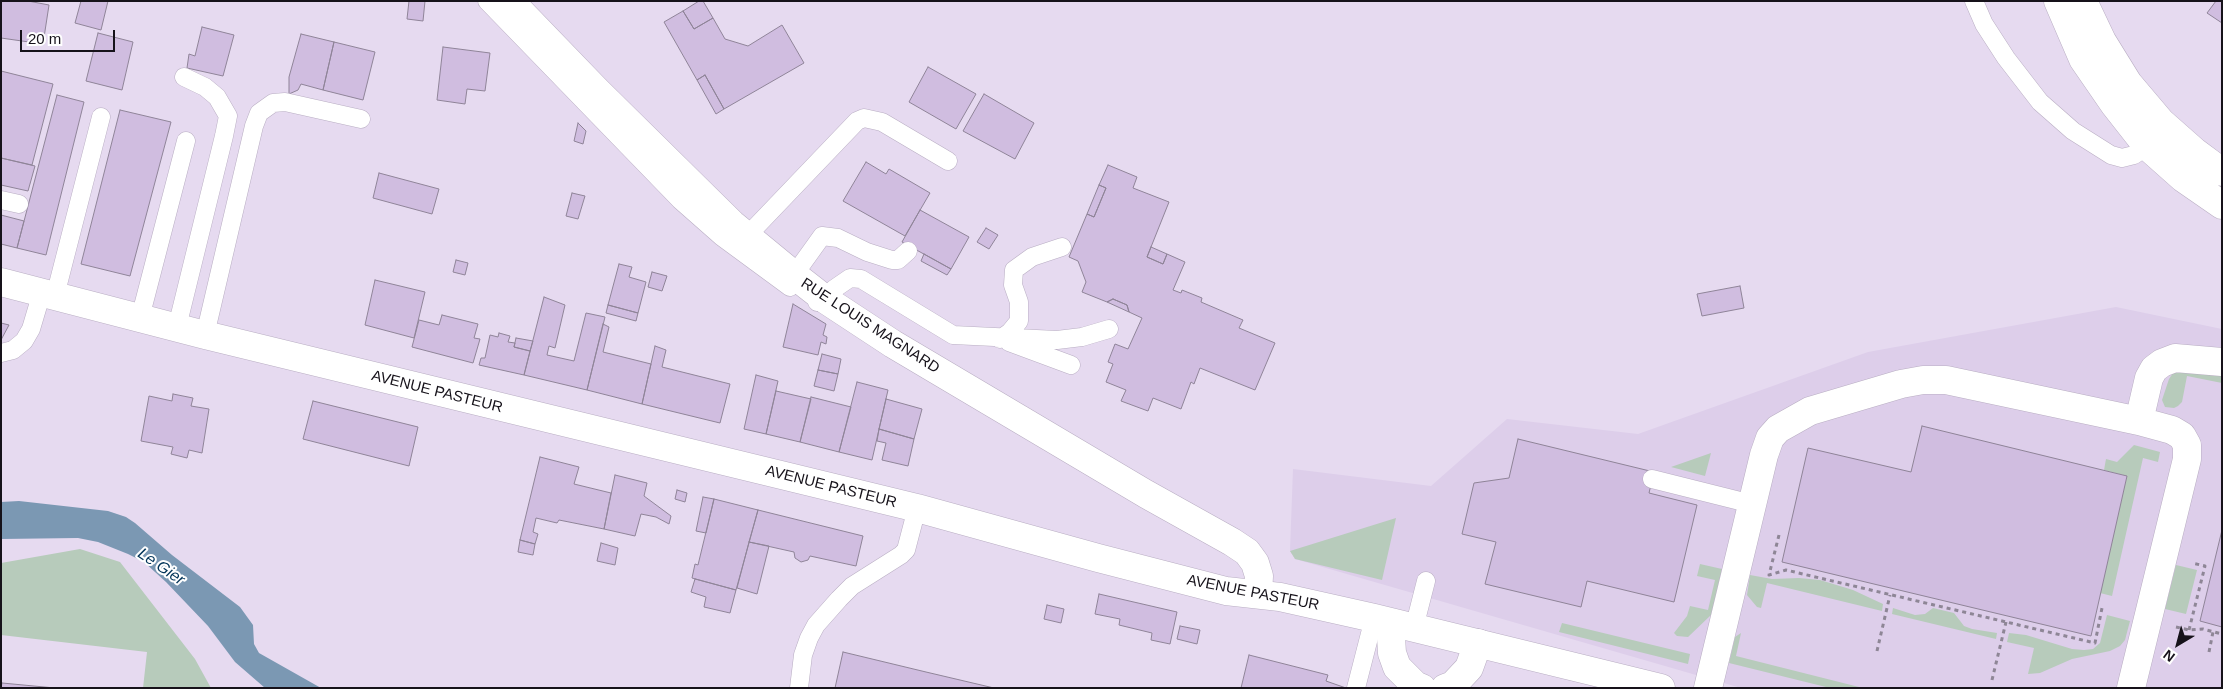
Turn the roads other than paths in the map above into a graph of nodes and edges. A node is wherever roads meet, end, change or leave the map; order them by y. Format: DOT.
graph roads {
  1 [pos="488,1"];
  2 [pos="510,1"];
  3 [pos="1974,1"];
  4 [pos="2058,1"];
  5 [pos="2083,1"];
  6 [pos="184,77"];
  7 [pos="101,117"];
  8 [pos="361,119"];
  9 [pos="186,141"];
  10 [pos="2147,146"];
  11 [pos="948,161"];
  12 [pos="2222,172"];
  13 [pos="1,200"];
  14 [pos="19,204"];
  15 [pos="2222,205"];
  16 [pos="747,236"];
  17 [pos="1062,247"];
  18 [pos="908,251"];
  19 [pos="794,275"];
  20 [pos="1,282"];
  21 [pos="48,294"];
  22 [pos="826,300"];
  23 [pos="140,318"];
  24 [pos="176,327"];
  25 [pos="1109,330"];
  26 [pos="204,335"];
  27 [pos="1000,338"];
  28 [pos="1,353"];
  29 [pos="2222,362"];
  30 [pos="1070,366"];
  31 [pos="2139,421"];
  32 [pos="1652,479"];
  33 [pos="1752,504"];
  34 [pos="917,508"];
  35 [pos="1426,581"];
  36 [pos="1258,594"];
  37 [pos="1394,623"];
  38 [pos="1478,643"];
  39 [pos="800,688"];
  40 [pos="1356,688"];
  41 [pos="1422,688"];
  42 [pos="1444,688"];
  43 [pos="1661,688"];
  44 [pos="1708,688"];
  45 [pos="2131,688"];
  1 -- 22 [label="lane"];
  2 -- 16 [label="street, RUE LOUIS MAGNARD"];
  3 -- 10 [label="lane"];
  4 -- 10 [label="street"];
  5 -- 12 [label="street"];
  6 -- 24 [label="lane"];
  7 -- 21 [label="lane"];
  8 -- 26 [label="lane"];
  9 -- 23 [label="lane"];
  10 -- 15 [label="street"];
  11 -- 16 [label="lane"];
  13 -- 14 [label="lane"];
  16 -- 19 [label="street, RUE LOUIS MAGNARD"];
  17 -- 27 [label="lane"];
  18 -- 19 [label="lane"];
  19 -- 22 [label="street, RUE LOUIS MAGNARD"];
  20 -- 21 [label="street, AVENUE PASTEUR"];
  21 -- 23 [label="street, AVENUE PASTEUR"];
  21 -- 28 [label="lane"];
  22 -- 27 [label="lane"];
  22 -- 36 [label="street, RUE LOUIS MAGNARD"];
  23 -- 24 [label="street, AVENUE PASTEUR"];
  24 -- 26 [label="street, AVENUE PASTEUR"];
  25 -- 27 [label="lane"];
  26 -- 34 [label="street, AVENUE PASTEUR"];
  27 -- 30 [label="lane"];
  29 -- 31 [label="street"];
  31 -- 33 [label="street"];
  31 -- 45 [label="street"];
  32 -- 33 [label="lane"];
  33 -- 44 [label="street"];
  34 -- 36 [label="street, AVENUE PASTEUR"];
  34 -- 39 [label="lane"];
  35 -- 37 [label="lane"];
  36 -- 37 [label="street, AVENUE PASTEUR"];
  37 -- 38 [label="street, AVENUE PASTEUR"];
  37 -- 40 [label="lane"];
  37 -- 41 [label="street"];
  38 -- 42 [label="street"];
  38 -- 43 [label="street, AVENUE PASTEUR"];
}
